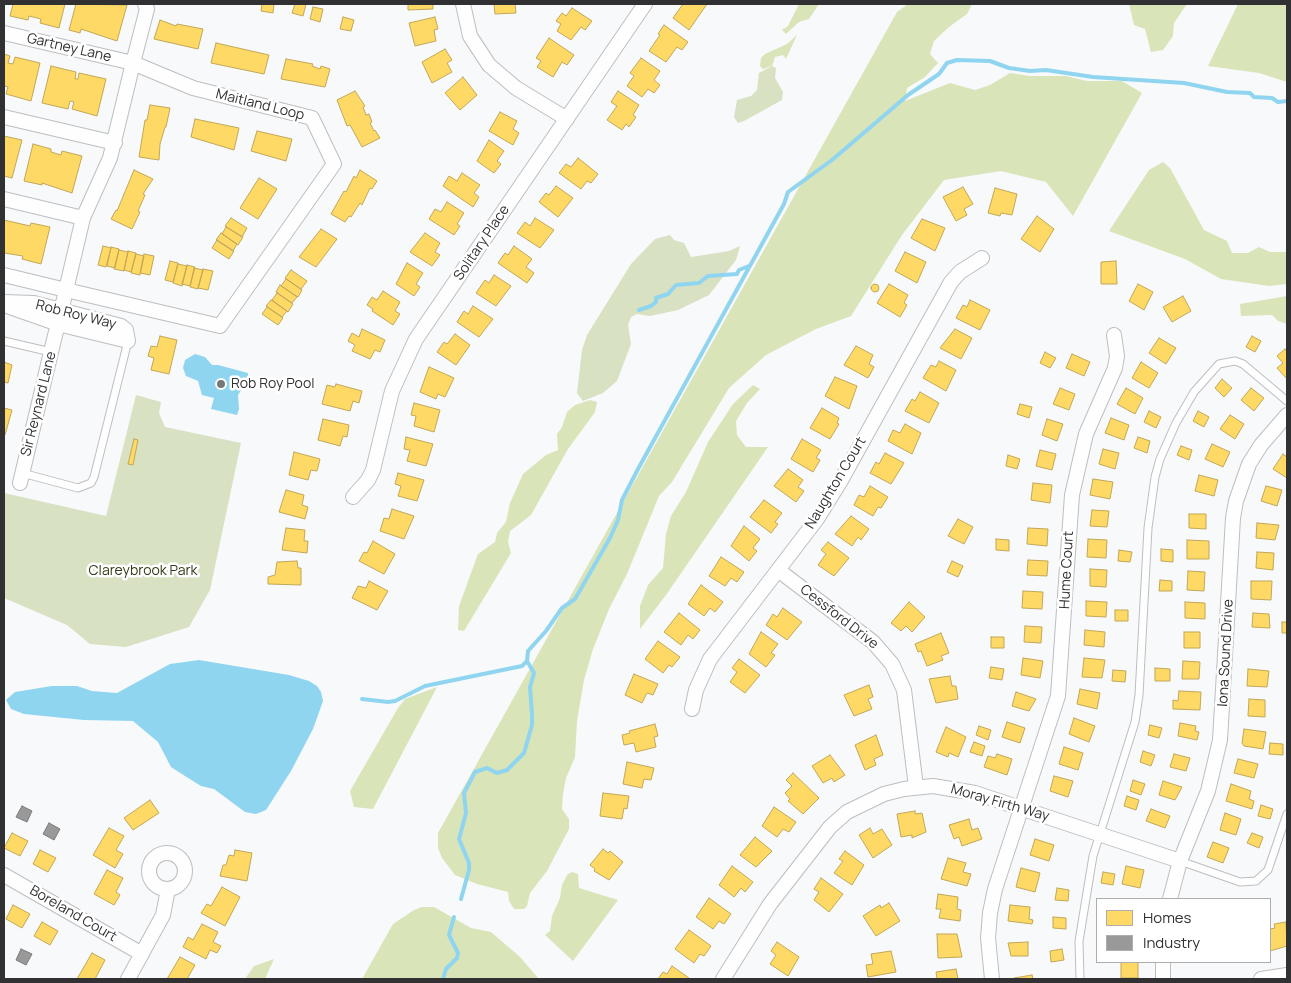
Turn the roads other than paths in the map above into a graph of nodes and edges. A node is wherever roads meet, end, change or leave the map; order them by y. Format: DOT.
graph roads {
  1 [pos="145,4"];
  2 [pos="464,4"];
  3 [pos="645,4"];
  4 [pos="4,33"];
  5 [pos="133,63"];
  6 [pos="4,117"];
  7 [pos="566,119"];
  8 [pos="115,143"];
  9 [pos="4,199"];
  10 [pos="83,218"];
  11 [pos="982,258"];
  12 [pos="4,275"];
  13 [pos="66,290"];
  14 [pos="4,304"];
  15 [pos="59,317"];
  16 [pos="1114,334"];
  17 [pos="4,341"];
  18 [pos="128,341"];
  19 [pos="51,352"];
  20 [pos="1287,401"];
  21 [pos="1287,415"];
  22 [pos="21,478"];
  23 [pos="353,497"];
  24 [pos="778,570"];
  25 [pos="692,709"];
  26 [pos="916,787"];
  27 [pos="1022,809"];
  28 [pos="1287,814"];
  29 [pos="1100,834"];
  30 [pos="1180,861"];
  31 [pos="4,875"];
  32 [pos="168,889"];
  33 [pos="1170,898"];
  34 [pos="142,954"];
  35 [pos="1163,963"];
  36 [pos="1287,975"];
  37 [pos="128,979"];
  38 [pos="723,979"];
  39 [pos="992,979"];
  40 [pos="1080,979"];
  41 [pos="1163,979"];
  42 [pos="1261,979"];
  1 -- 5 [label="street"];
  2 -- 7 [label="street"];
  3 -- 7 [label="street, Solitary Place"];
  4 -- 5 [label="street, Gartney Lane"];
  5 -- 8 [label="street"];
  5 -- 13 [label="street, Maitland Loop"];
  6 -- 8 [label="street"];
  7 -- 23 [label="street, Solitary Place"];
  8 -- 10 [label="street"];
  9 -- 10 [label="street"];
  10 -- 13 [label="street"];
  11 -- 24 [label="street, Naughton Court"];
  12 -- 13 [label="street"];
  13 -- 15 [label="street"];
  14 -- 15 [label="street, Rob Roy Way"];
  15 -- 18 [label="street, Rob Roy Way"];
  15 -- 19 [label="street, Sir Reynard Lane"];
  16 -- 27 [label="street, Hume Court"];
  17 -- 19 [label="lane"];
  18 -- 22 [label="lane"];
  19 -- 22 [label="street, Sir Reynard Lane"];
  20 -- 29 [label="lane"];
  21 -- 30 [label="street, Iona Sound Drive"];
  24 -- 25 [label="street, Naughton Court"];
  24 -- 26 [label="street, Cessford Drive"];
  26 -- 27 [label="street, Moray Firth Way"];
  26 -- 38 [label="street, Moray Firth Way"];
  27 -- 29 [label="street, Moray Firth Way"];
  27 -- 39 [label="street, Hume Court"];
  28 -- 30 [label="lane"];
  29 -- 30 [label="street, Moray Firth Way"];
  29 -- 40 [label="lane"];
  30 -- 33 [label="street, Iona Sound Drive"];
  31 -- 34 [label="street, Boreland Court"];
  32 -- 34 [label="street"];
  34 -- 37 [label="street"];
  35 -- 41 [label="street"];
  36 -- 42 [label="street"];
}
